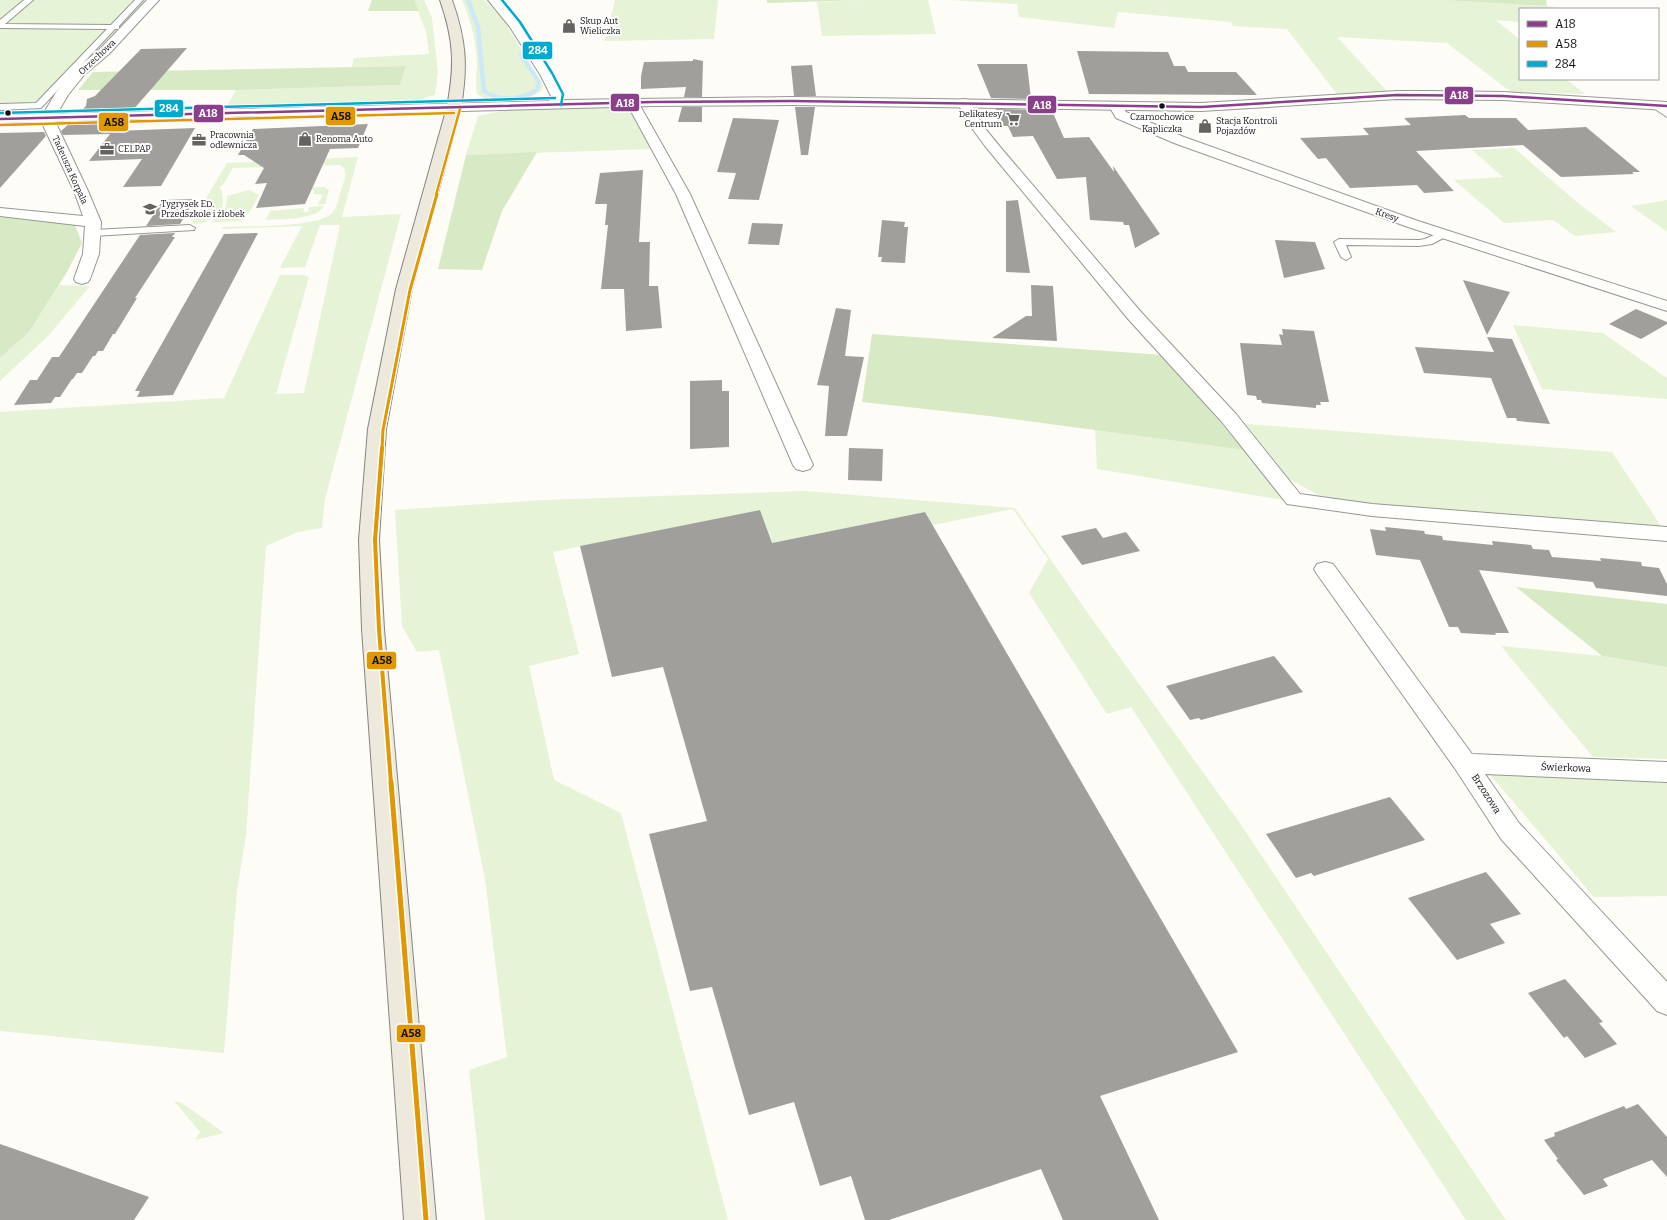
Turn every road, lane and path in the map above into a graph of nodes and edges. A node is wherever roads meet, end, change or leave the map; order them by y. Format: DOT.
graph roads {
  1 [pos="30,0"];
  2 [pos="139,0"];
  3 [pos="153,0"];
  4 [pos="446,0"];
  5 [pos="494,0"];
  6 [pos="0,25"];
  7 [pos="115,27"];
  8 [pos="632,102"];
  9 [pos="964,103"];
  10 [pos="555,104"];
  11 [pos="454,106"];
  12 [pos="1116,106"];
  13 [pos="1661,106"];
  14 [pos="0,107"];
  15 [pos="1667,114"];
  16 [pos="0,119"];
  17 [pos="47,119"];
  18 [pos="0,212"];
  19 [pos="93,227"];
  20 [pos="190,228"];
  21 [pos="1443,234"];
  22 [pos="1346,257"];
  23 [pos="82,280"];
  24 [pos="1667,306"];
  25 [pos="803,465"];
  26 [pos="1667,534"];
  27 [pos="1325,569"];
  28 [pos="1465,763"];
  29 [pos="1667,772"];
  30 [pos="1667,1002"];
  31 [pos="420,1220"];
  1 -- 6 [label="lane"];
  2 -- 7 [label="lane"];
  3 -- 17 [label="street, Orzechowa"];
  4 -- 11 [label="main road"];
  5 -- 10 [label="street"];
  6 -- 7 [label="lane"];
  7 -- 14 [label="lane"];
  8 -- 9 [label="street"];
  8 -- 10 [label="street"];
  8 -- 25 [label="street"];
  9 -- 12 [label="street"];
  9 -- 26 [label="street"];
  10 -- 11 [label="street"];
  11 -- 17 [label="street"];
  11 -- 31 [label="main road"];
  12 -- 13 [label="street"];
  12 -- 21 [label="street, Kresy"];
  13 -- 15 [label="lane"];
  16 -- 17 [label="street"];
  17 -- 19 [label="street, Tadeusza Korpala"];
  18 -- 19 [label="street, Tadeusza Korpala"];
  19 -- 20 [label="lane"];
  19 -- 23 [label="street, Tadeusza Korpala"];
  21 -- 22 [label="lane"];
  21 -- 24 [label="street, Kresy"];
  27 -- 28 [label="street, Brzozowa"];
  28 -- 29 [label="street, Świerkowa"];
  28 -- 30 [label="street, Brzozowa"];
}
